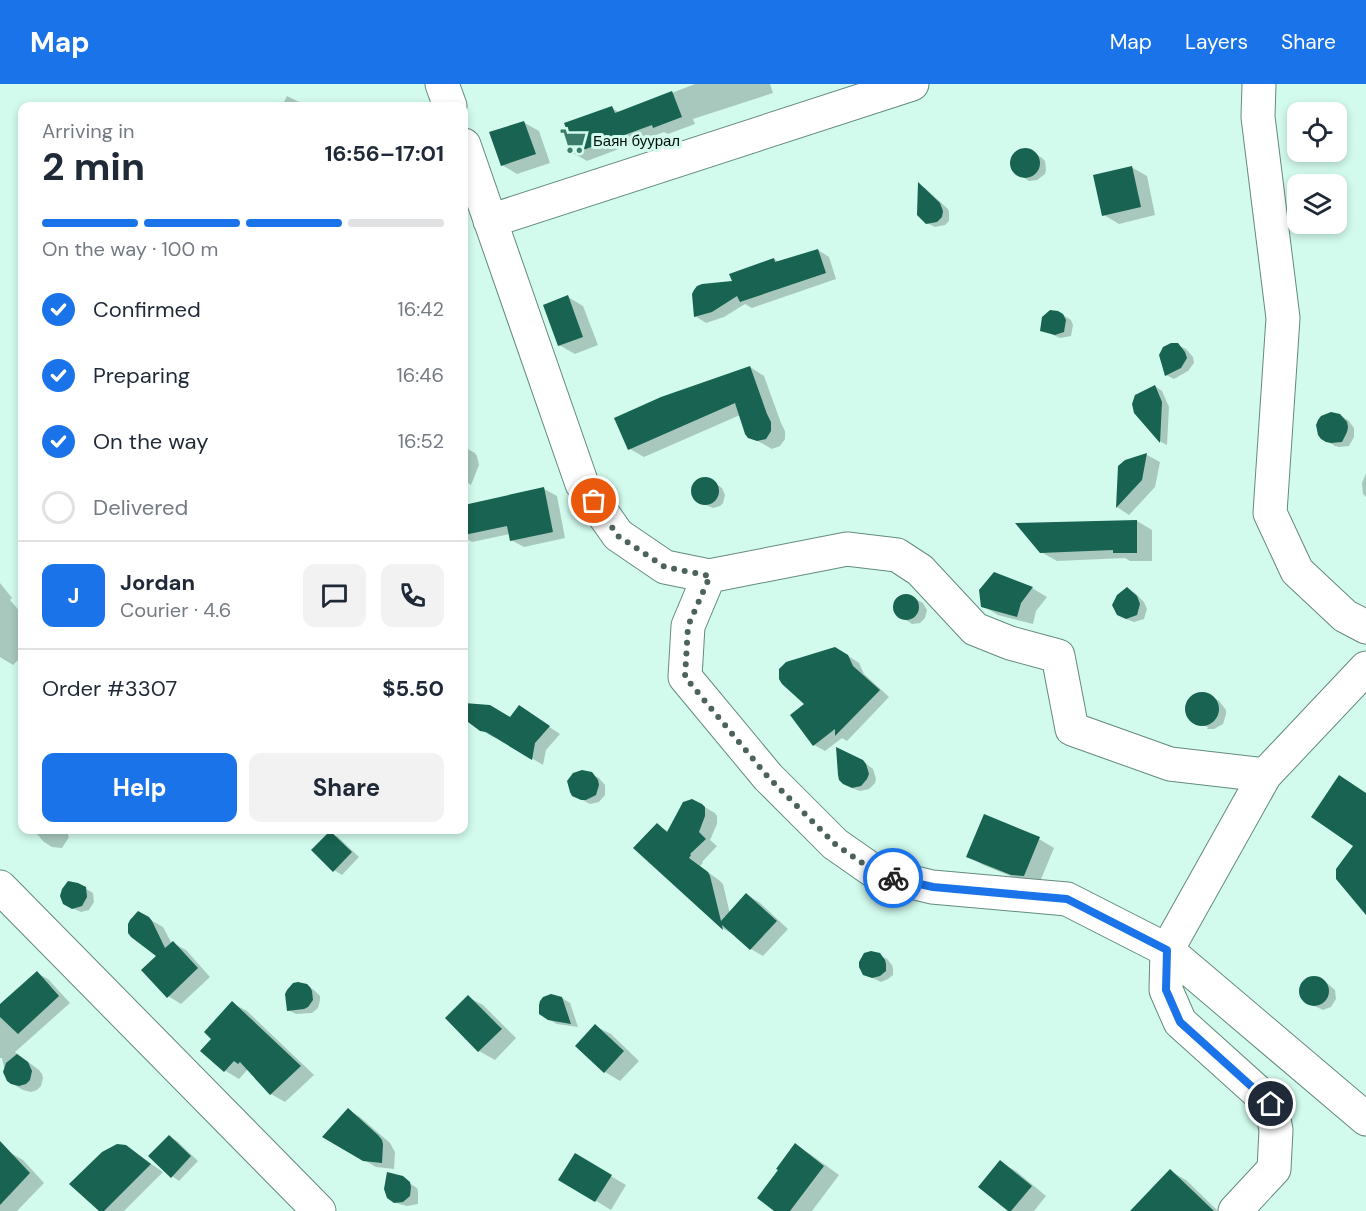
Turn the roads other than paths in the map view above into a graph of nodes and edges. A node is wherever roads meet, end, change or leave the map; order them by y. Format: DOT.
graph roads {
  1 [pos="442,84"];
  2 [pos="912,84"];
  3 [pos="1259,84"];
  4 [pos="449,102"];
  5 [pos="468,156"];
  6 [pos="490,221"];
  7 [pos="710,576"];
  8 [pos="1366,627"];
  9 [pos="1366,668"];
  10 [pos="1265,775"];
  11 [pos="0,887"];
  12 [pos="1167,950"];
  13 [pos="1366,1119"];
  14 [pos="319,1211"];
  15 [pos="1235,1211"];
  1 -- 4 [label="street"];
  2 -- 6 [label="street"];
  3 -- 8 [label="street"];
  5 -- 6 [label="street"];
  6 -- 7 [label="street"];
  7 -- 10 [label="street"];
  7 -- 12 [label="street"];
  9 -- 10 [label="street"];
  10 -- 12 [label="street"];
  11 -- 14 [label="street"];
  12 -- 13 [label="street"];
  12 -- 15 [label="street"];
}
